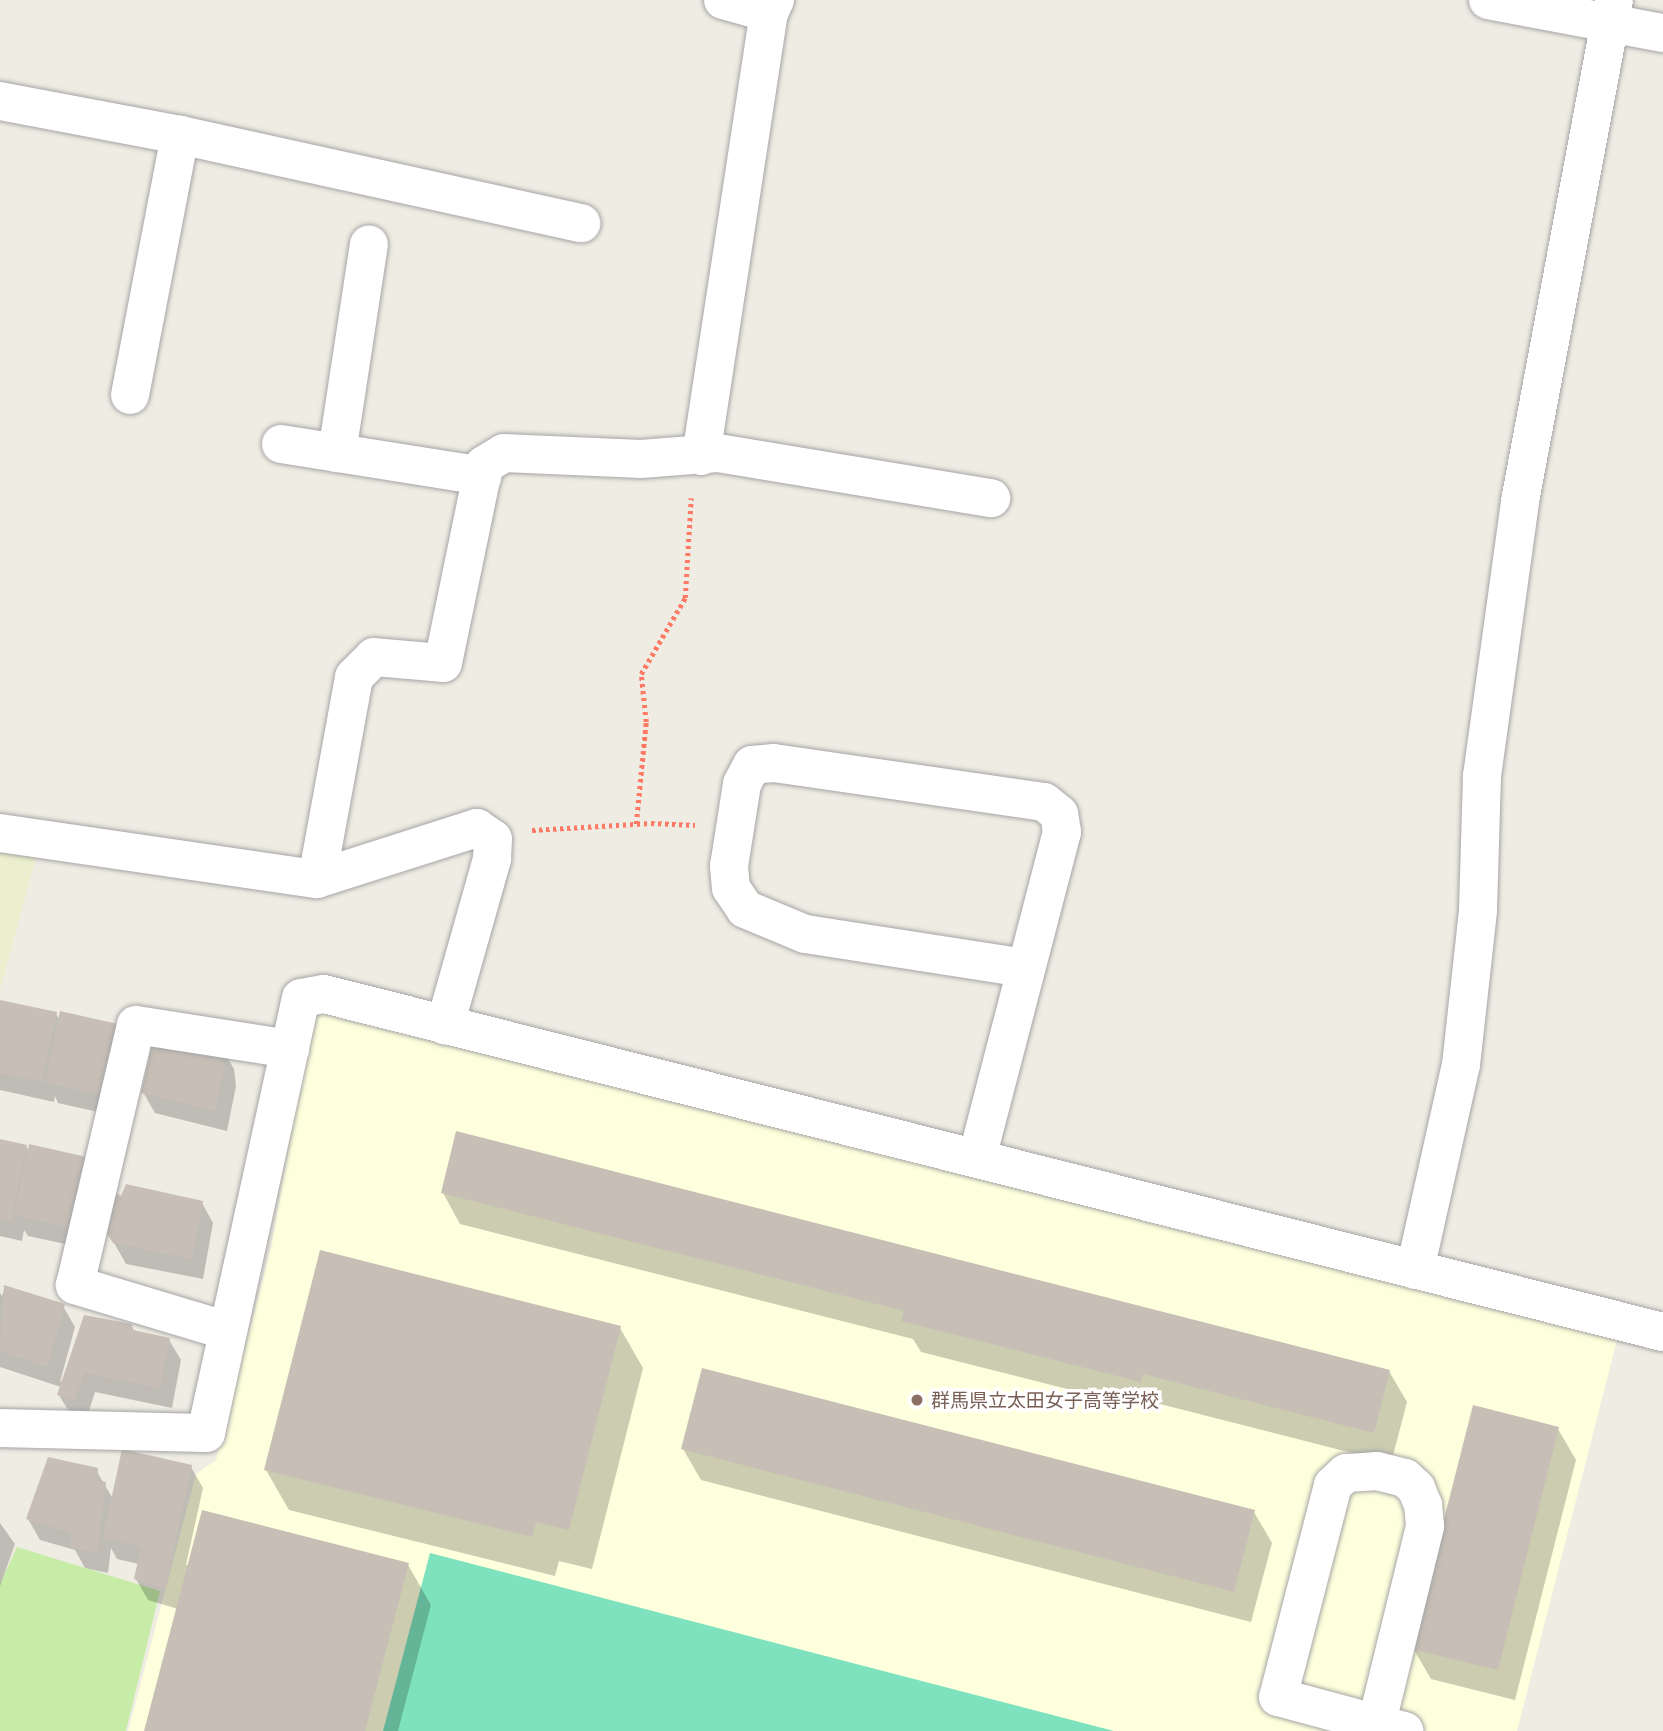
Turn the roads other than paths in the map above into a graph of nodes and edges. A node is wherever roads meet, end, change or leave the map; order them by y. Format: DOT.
graph roads {
  1 [pos="723,0"];
  2 [pos="1488,0"];
  3 [pos="772,7"];
  4 [pos="1612,12"];
  5 [pos="1663,33"];
  6 [pos="0,101"];
  7 [pos="180,135"];
  8 [pos="581,223"];
  9 [pos="369,244"];
  10 [pos="130,395"];
  11 [pos="281,444"];
  12 [pos="337,453"];
  13 [pos="697,456"];
  14 [pos="482,476"];
  15 [pos="991,498"];
  16 [pos="0,833"];
  17 [pos="317,879"];
  18 [pos="1024,968"];
  19 [pos="445,1025"];
  20 [pos="290,1049"];
  21 [pos="977,1158"];
  22 [pos="1415,1270"];
  23 [pos="228,1331"];
  24 [pos="1663,1332"];
  25 [pos="0,1429"];
  26 [pos="1391,1727"];
  1 -- 3 [label="street"];
  2 -- 4 [label="street"];
  3 -- 13 [label="street"];
  4 -- 5 [label="street"];
  4 -- 22 [label="street"];
  6 -- 7 [label="street"];
  7 -- 8 [label="street"];
  7 -- 10 [label="street"];
  9 -- 12 [label="street"];
  11 -- 12 [label="street"];
  12 -- 14 [label="street"];
  13 -- 14 [label="street"];
  13 -- 15 [label="street"];
  14 -- 17 [label="street"];
  16 -- 17 [label="street"];
  17 -- 19 [label="street"];
  18 -- 18 [label="street"];
  18 -- 21 [label="street"];
  19 -- 20 [label="street"];
  19 -- 21 [label="street"];
  20 -- 23 [label="street"];
  20 -- 23 [label="street"];
  21 -- 22 [label="street"];
  22 -- 24 [label="street"];
  23 -- 25 [label="street"];
  26 -- 26 [label="street"];
}
